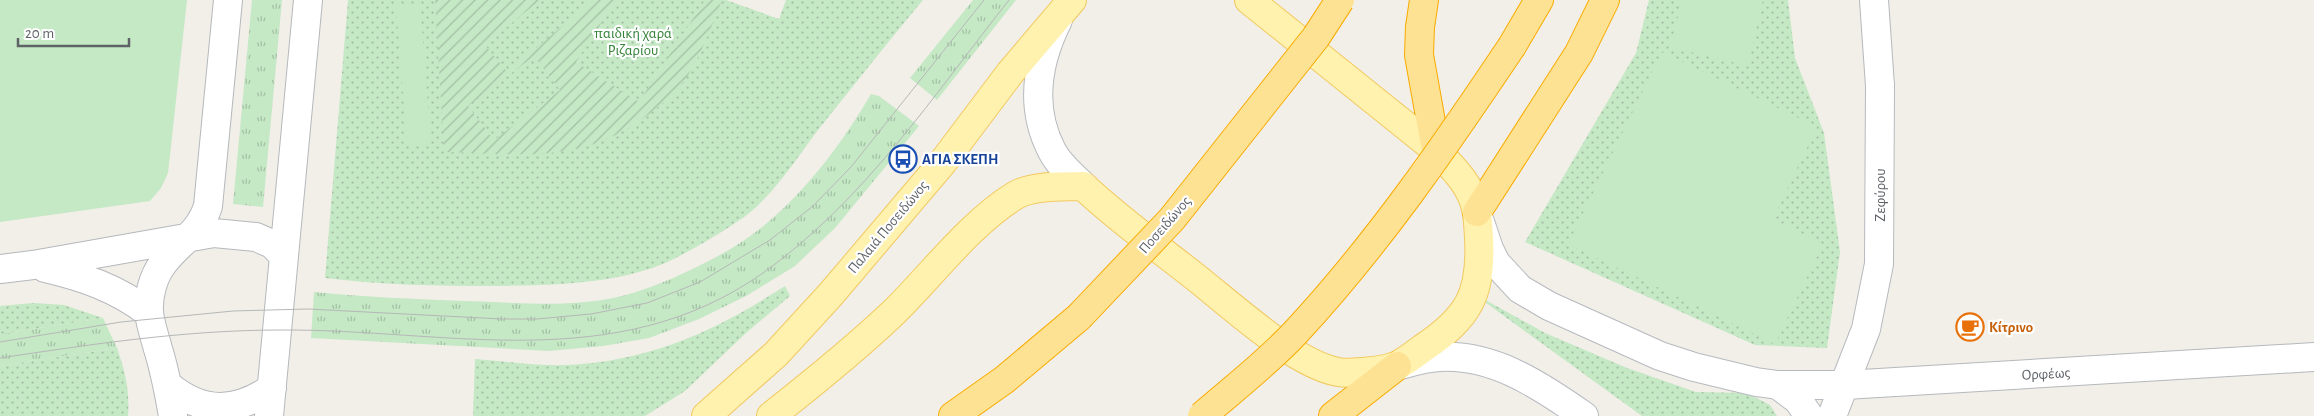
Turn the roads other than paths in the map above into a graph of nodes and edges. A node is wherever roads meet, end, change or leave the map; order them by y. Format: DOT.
graph roads {
  1 [pos="228,0"];
  2 [pos="308,0"];
  3 [pos="1249,0"];
  4 [pos="1340,0"];
  5 [pos="1424,0"];
  6 [pos="1539,0"];
  7 [pos="1605,0"];
  8 [pos="1874,0"];
  9 [pos="1070,4"];
  10 [pos="1436,150"];
  11 [pos="1083,186"];
  12 [pos="1477,212"];
  13 [pos="191,236"];
  14 [pos="284,256"];
  15 [pos="33,265"];
  16 [pos="0,269"];
  17 [pos="149,313"];
  18 [pos="2314,357"];
  19 [pos="1397,366"];
  20 [pos="1778,385"];
  21 [pos="1845,385"];
  22 [pos="168,386"];
  23 [pos="272,388"];
  24 [pos="173,416"];
  25 [pos="269,416"];
  26 [pos="706,416"];
  27 [pos="772,416"];
  28 [pos="953,416"];
  29 [pos="1202,416"];
  30 [pos="1333,416"];
  31 [pos="1584,416"];
  32 [pos="1809,416"];
  33 [pos="1832,416"];
  1 -- 13 [label="street"];
  2 -- 14 [label="street"];
  3 -- 10 [label="main road"];
  4 -- 28 [label="highway, Ποσειδώνος, bridge"];
  5 -- 10 [label="highway"];
  6 -- 29 [label="highway, bridge"];
  7 -- 12 [label="highway"];
  8 -- 21 [label="street, Ζεφύρου"];
  9 -- 11 [label="street"];
  9 -- 26 [label="main road, Παλαιά Ποσειδώνος"];
  10 -- 12 [label="main road"];
  11 -- 19 [label="main road"];
  11 -- 27 [label="main road"];
  12 -- 19 [label="main road"];
  12 -- 20 [label="street, Ορφέως"];
  13 -- 14 [label="street"];
  13 -- 15 [label="street"];
  13 -- 17 [label="street"];
  14 -- 23 [label="street"];
  15 -- 16 [label="street"];
  15 -- 17 [label="street"];
  17 -- 22 [label="street"];
  18 -- 21 [label="street, Ορφέως"];
  19 -- 30 [label="highway"];
  19 -- 31 [label="street"];
  20 -- 21 [label="street, Ορφέως"];
  20 -- 32 [label="street"];
  21 -- 33 [label="street, Ζεφύρου"];
  22 -- 23 [label="street"];
  22 -- 24 [label="street"];
  23 -- 25 [label="street"];
}
